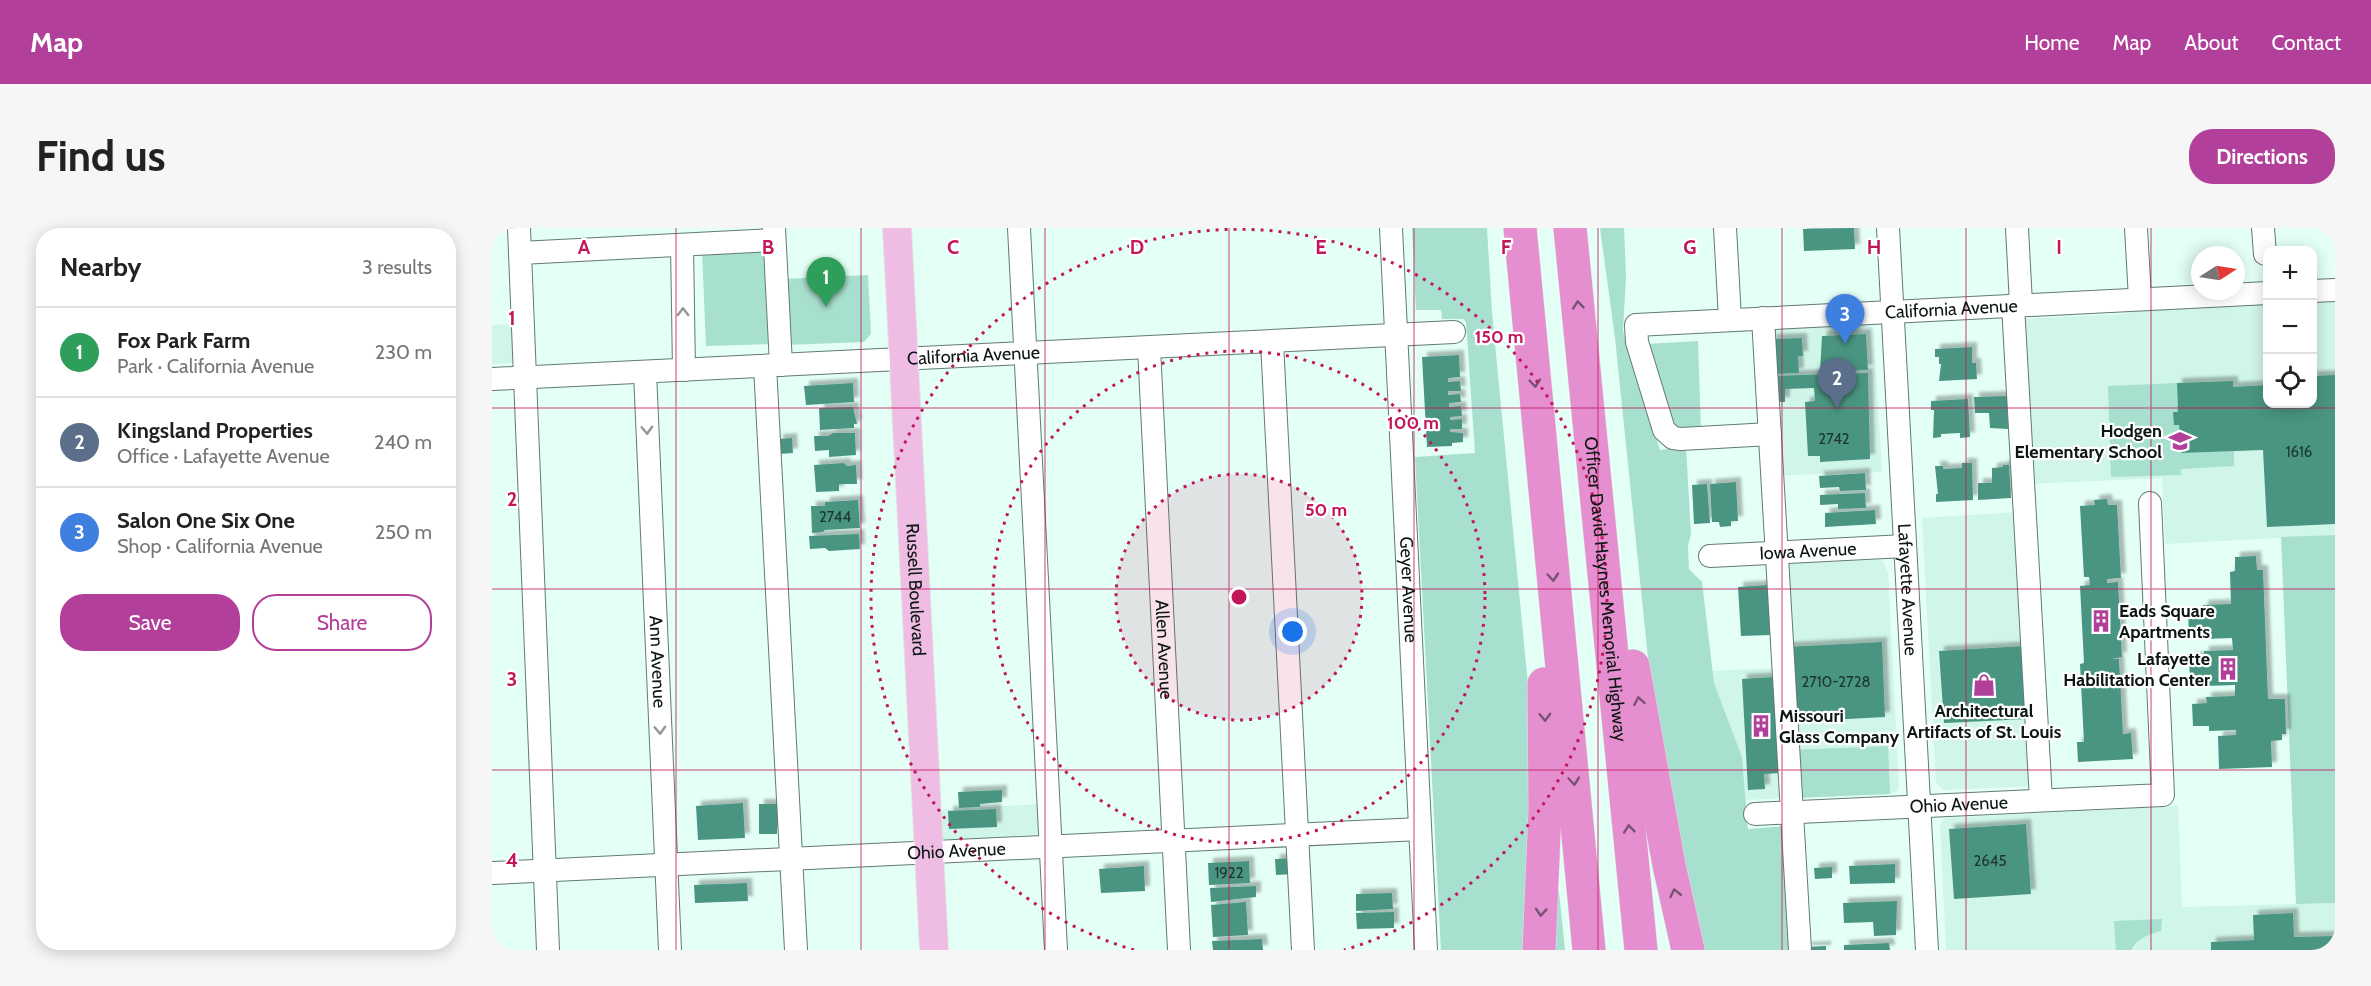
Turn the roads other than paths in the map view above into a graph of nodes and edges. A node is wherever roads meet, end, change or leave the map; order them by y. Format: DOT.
graph roads {
  1 [pos="519,228"];
  2 [pos="880,228"];
  3 [pos="897,228"];
  4 [pos="1019,228"];
  5 [pos="1027,228"];
  6 [pos="1391,228"];
  7 [pos="1520,228"];
  8 [pos="1570,228"];
  9 [pos="1725,228"];
  10 [pos="1888,228"];
  11 [pos="2018,228"];
  12 [pos="2136,228"];
  13 [pos="2263,228"];
  14 [pos="774,234"];
  15 [pos="682,245"];
  16 [pos="2264,246"];
  17 [pos="520,253"];
  18 [pos="2335,290"];
  19 [pos="2317,291"];
  20 [pos="2263,293"];
  21 [pos="2140,299"];
  22 [pos="2017,304"];
  23 [pos="1892,310"];
  24 [pos="1763,318"];
  25 [pos="1730,320"];
  26 [pos="1454,332"];
  27 [pos="1396,335"];
  28 [pos="1272,342"];
  29 [pos="1149,348"];
  30 [pos="1026,354"];
  31 [pos="895,360"];
  32 [pos="773,366"];
  33 [pos="684,370"];
  34 [pos="645,372"];
  35 [pos="525,377"];
  36 [pos="492,379"];
  37 [pos="1770,434"];
  38 [pos="2150,503"];
  39 [pos="1905,546"];
  40 [pos="1602,552"];
  41 [pos="1777,552"];
  42 [pos="1710,556"];
  43 [pos="1557,618"];
  44 [pos="2041,800"];
  45 [pos="1919,805"];
  46 [pos="1792,812"];
  47 [pos="1755,814"];
  48 [pos="1420,829"];
  49 [pos="1297,835"];
  50 [pos="1174,841"];
  51 [pos="1051,847"];
  52 [pos="920,854"];
  53 [pos="793,860"];
  54 [pos="666,865"];
  55 [pos="545,871"];
  56 [pos="492,873"];
  57 [pos="548,950"];
  58 [pos="670,950"];
  59 [pos="796,950"];
  60 [pos="916,950"];
  61 [pos="934,950"];
  62 [pos="1056,950"];
  63 [pos="1179,950"];
  64 [pos="1303,950"];
  65 [pos="1426,950"];
  66 [pos="1539,950"];
  67 [pos="1590,950"];
  68 [pos="1641,950"];
  69 [pos="1688,950"];
  70 [pos="1800,950"];
  71 [pos="1927,950"];
  1 -- 17 [label="street"];
  2 -- 31 [label="main road, Russell Boulevard"];
  3 -- 31 [label="main road, Russell Boulevard"];
  4 -- 5 [label="street"];
  4 -- 30 [label="street"];
  6 -- 27 [label="street, Geyer Avenue"];
  7 -- 43 [label="highway, one-way"];
  40 -- 8 [label="highway, Officer David Haynes Memorial Highway, one-way"];
  9 -- 25 [label="street"];
  10 -- 23 [label="street, Lafayette Avenue"];
  11 -- 22 [label="street"];
  12 -- 21 [label="street"];
  13 -- 16 [label="street"];
  14 -- 15 [label="street"];
  14 -- 32 [label="street"];
  15 -- 17 [label="street"];
  33 -- 15 [label="street, one-way"];
  17 -- 35 [label="street"];
  18 -- 19 [label="street"];
  20 -- 21 [label="street, California Avenue"];
  21 -- 22 [label="street, California Avenue"];
  22 -- 23 [label="street, California Avenue"];
  22 -- 44 [label="street"];
  23 -- 24 [label="street, California Avenue"];
  23 -- 39 [label="street, Lafayette Avenue"];
  24 -- 25 [label="street, California Avenue"];
  24 -- 37 [label="street"];
  25 -- 37 [label="street, California Avenue"];
  26 -- 27 [label="street, California Avenue"];
  27 -- 28 [label="street, California Avenue"];
  27 -- 48 [label="street, Geyer Avenue"];
  28 -- 29 [label="street, California Avenue"];
  28 -- 49 [label="street"];
  29 -- 30 [label="street, California Avenue"];
  29 -- 50 [label="street, Allen Avenue"];
  30 -- 31 [label="street, California Avenue"];
  30 -- 51 [label="street"];
  31 -- 32 [label="street, California Avenue"];
  31 -- 52 [label="main road, Russell Boulevard"];
  32 -- 33 [label="street, California Avenue"];
  32 -- 53 [label="street"];
  33 -- 34 [label="street, California Avenue"];
  34 -- 35 [label="street, California Avenue"];
  34 -- 54 [label="street, Ann Avenue, one-way"];
  35 -- 36 [label="street, California Avenue"];
  35 -- 55 [label="street"];
  37 -- 41 [label="street"];
  38 -- 44 [label="street, Ohio Avenue"];
  39 -- 41 [label="street, Iowa Avenue"];
  39 -- 45 [label="street, Lafayette Avenue"];
  68 -- 40 [label="highway, Officer David Haynes Memorial Highway, one-way"];
  69 -- 40 [label="highway, one-way"];
  41 -- 42 [label="street, Iowa Avenue"];
  41 -- 46 [label="street"];
  43 -- 66 [label="highway, one-way"];
  43 -- 67 [label="highway, one-way"];
  44 -- 45 [label="street, Ohio Avenue"];
  45 -- 46 [label="street, Ohio Avenue"];
  45 -- 71 [label="street, Lafayette Avenue"];
  46 -- 47 [label="street, Ohio Avenue"];
  46 -- 70 [label="street"];
  48 -- 49 [label="street, Ohio Avenue"];
  48 -- 65 [label="street, Geyer Avenue"];
  49 -- 50 [label="street, Ohio Avenue"];
  49 -- 64 [label="street"];
  50 -- 51 [label="street, Ohio Avenue"];
  50 -- 63 [label="street, Allen Avenue"];
  51 -- 52 [label="street, Ohio Avenue"];
  51 -- 62 [label="street"];
  52 -- 53 [label="street, Ohio Avenue"];
  52 -- 60 [label="main road, Russell Boulevard"];
  52 -- 61 [label="main road, Russell Boulevard"];
  53 -- 54 [label="street, Ohio Avenue"];
  53 -- 59 [label="street"];
  54 -- 55 [label="street, Ohio Avenue"];
  54 -- 58 [label="street, Ann Avenue"];
  55 -- 56 [label="street, Ohio Avenue"];
  55 -- 57 [label="street"];
}
